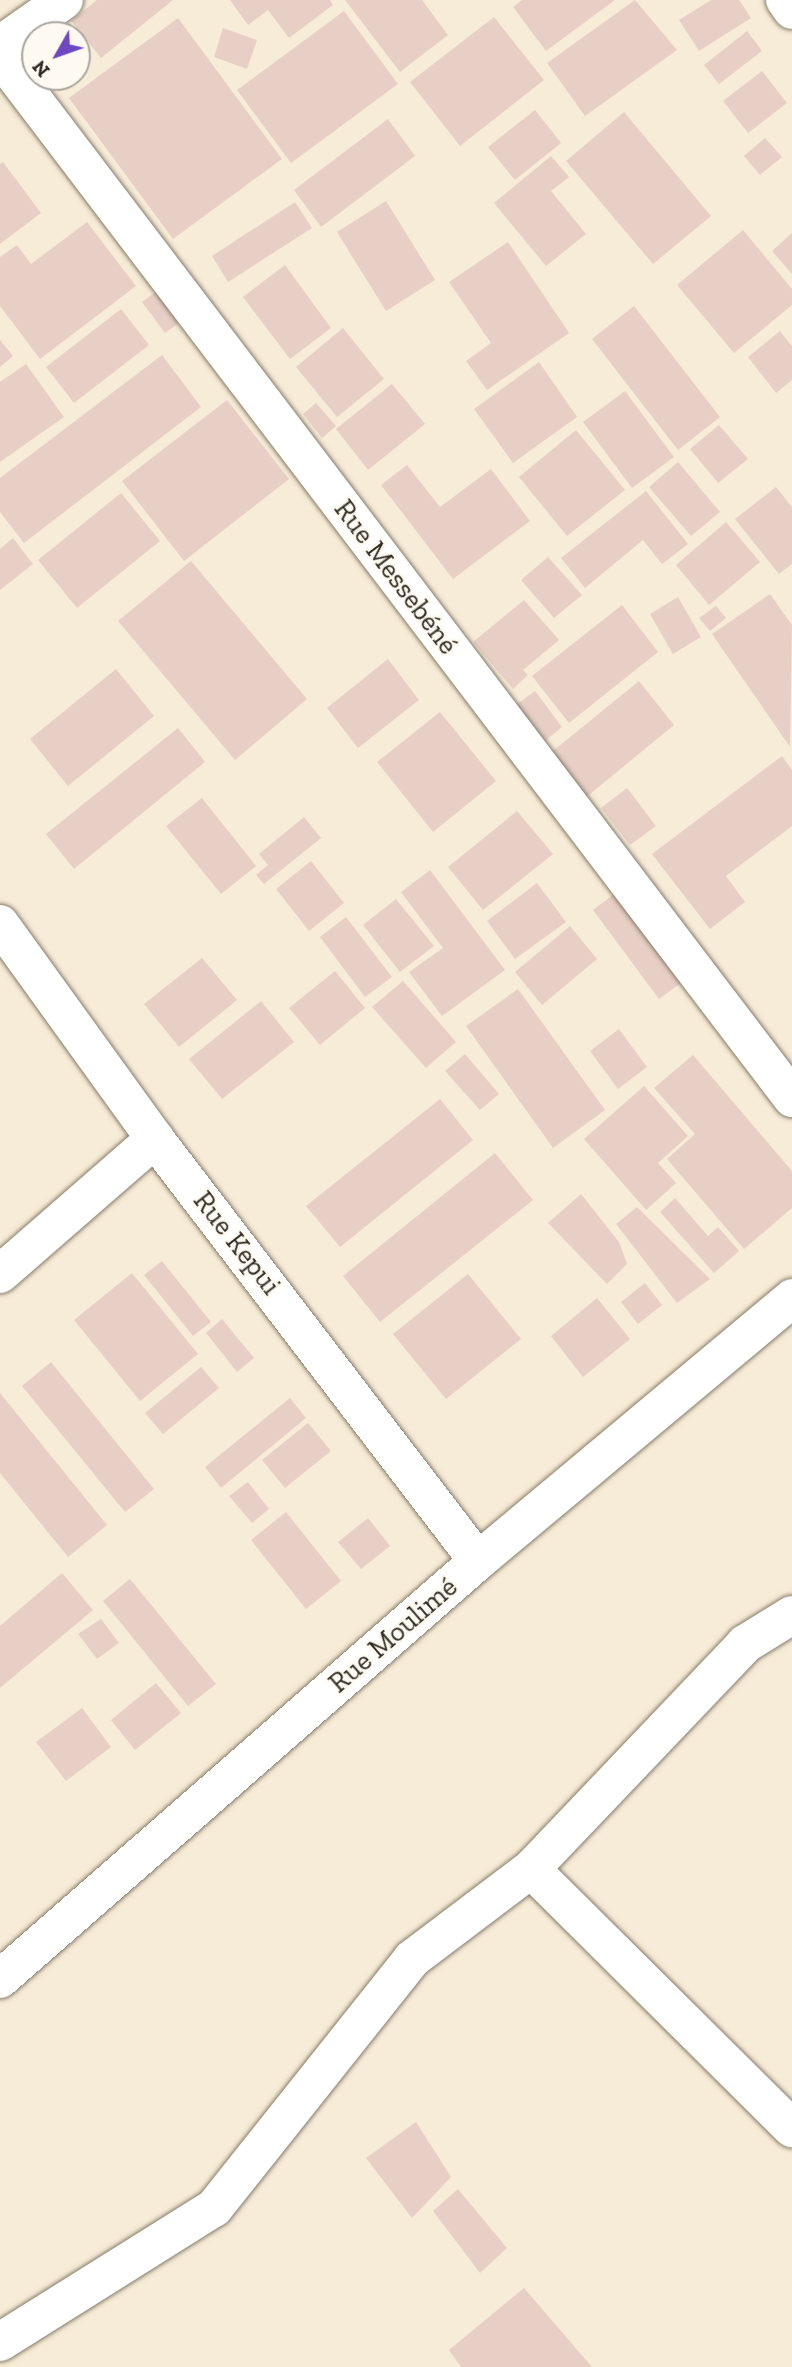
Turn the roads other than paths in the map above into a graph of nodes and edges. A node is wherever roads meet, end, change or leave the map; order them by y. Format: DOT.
graph roads {
  1 [pos="64,0"];
  2 [pos="785,0"];
  3 [pos="792,10"];
  4 [pos="0,45"];
  5 [pos="0,56"];
  6 [pos="0,924"];
  7 [pos="792,1098"];
  8 [pos="155,1139"];
  9 [pos="0,1274"];
  10 [pos="792,1298"];
  11 [pos="478,1561"];
  12 [pos="792,1615"];
  13 [pos="531,1869"];
  14 [pos="0,1979"];
  15 [pos="792,2129"];
  16 [pos="0,2342"];
  1 -- 4 [label="street"];
  2 -- 3 [label="street"];
  5 -- 7 [label="street, Rue Messebéné"];
  6 -- 8 [label="street, Rue Kepui"];
  8 -- 9 [label="street"];
  8 -- 11 [label="street, Rue Kepui"];
  10 -- 11 [label="street, Rue Moulimé"];
  11 -- 14 [label="street, Rue Moulimé"];
  12 -- 13 [label="street"];
  13 -- 15 [label="street"];
  13 -- 16 [label="street"];
}
